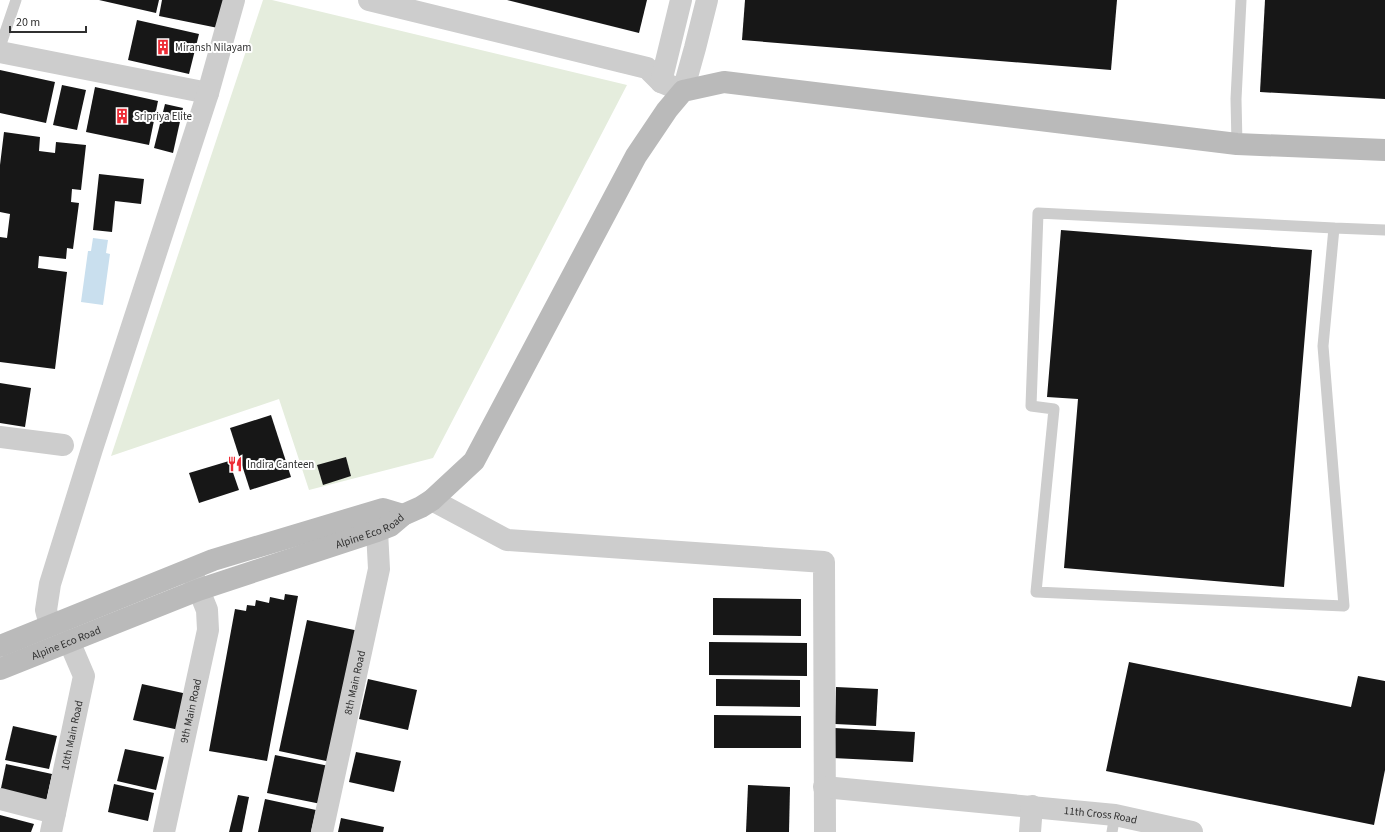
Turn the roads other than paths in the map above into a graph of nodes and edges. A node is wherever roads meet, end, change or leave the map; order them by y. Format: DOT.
graph roads {
  1 [pos="16,0"];
  2 [pos="234,0"];
  3 [pos="369,0"];
  4 [pos="681,0"];
  5 [pos="707,0"];
  6 [pos="1241,0"];
  7 [pos="0,47"];
  8 [pos="0,52"];
  9 [pos="661,82"];
  10 [pos="683,91"];
  11 [pos="208,93"];
  12 [pos="1237,144"];
  13 [pos="1385,150"];
  14 [pos="1334,228"];
  15 [pos="1385,230"];
  16 [pos="0,438"];
  17 [pos="63,445"];
  18 [pos="432,500"];
  19 [pos="403,515"];
  20 [pos="377,532"];
  21 [pos="190,570"];
  22 [pos="198,590"];
  23 [pos="50,625"];
  24 [pos="69,641"];
  25 [pos="0,646"];
  26 [pos="0,669"];
  27 [pos="824,787"];
  28 [pos="0,799"];
  29 [pos="1032,806"];
  30 [pos="53,823"];
  31 [pos="1114,824"];
  32 [pos="164,832"];
  33 [pos="322,832"];
  34 [pos="825,832"];
  35 [pos="1030,832"];
  36 [pos="1192,832"];
  1 -- 7 [label="lane"];
  2 -- 11 [label="street"];
  3 -- 9 [label="street"];
  4 -- 9 [label="street"];
  5 -- 10 [label="street"];
  6 -- 12 [label="lane"];
  8 -- 11 [label="street"];
  9 -- 10 [label="street"];
  10 -- 12 [label="street"];
  10 -- 18 [label="street"];
  11 -- 23 [label="street"];
  12 -- 13 [label="street"];
  14 -- 14 [label="lane"];
  14 -- 15 [label="lane"];
  16 -- 17 [label="street"];
  18 -- 19 [label="street"];
  18 -- 27 [label="street"];
  19 -- 20 [label="street, Alpine Eco Road"];
  19 -- 21 [label="street, Alpine Eco Road"];
  20 -- 22 [label="street, Alpine Eco Road"];
  20 -- 33 [label="street, 8th Main Road"];
  21 -- 22 [label="street, 9th Main Road"];
  21 -- 23 [label="street, Alpine Eco Road"];
  22 -- 24 [label="street, Alpine Eco Road"];
  22 -- 32 [label="street, 9th Main Road"];
  23 -- 25 [label="street, Alpine Eco Road"];
  24 -- 26 [label="street, Alpine Eco Road"];
  24 -- 30 [label="street, 10th Main Road"];
  27 -- 29 [label="street, 11th Cross Road"];
  27 -- 34 [label="street"];
  28 -- 30 [label="street"];
  29 -- 31 [label="street, 11th Cross Road"];
  29 -- 35 [label="street"];
  31 -- 36 [label="street, 11th Cross Road"];
}
